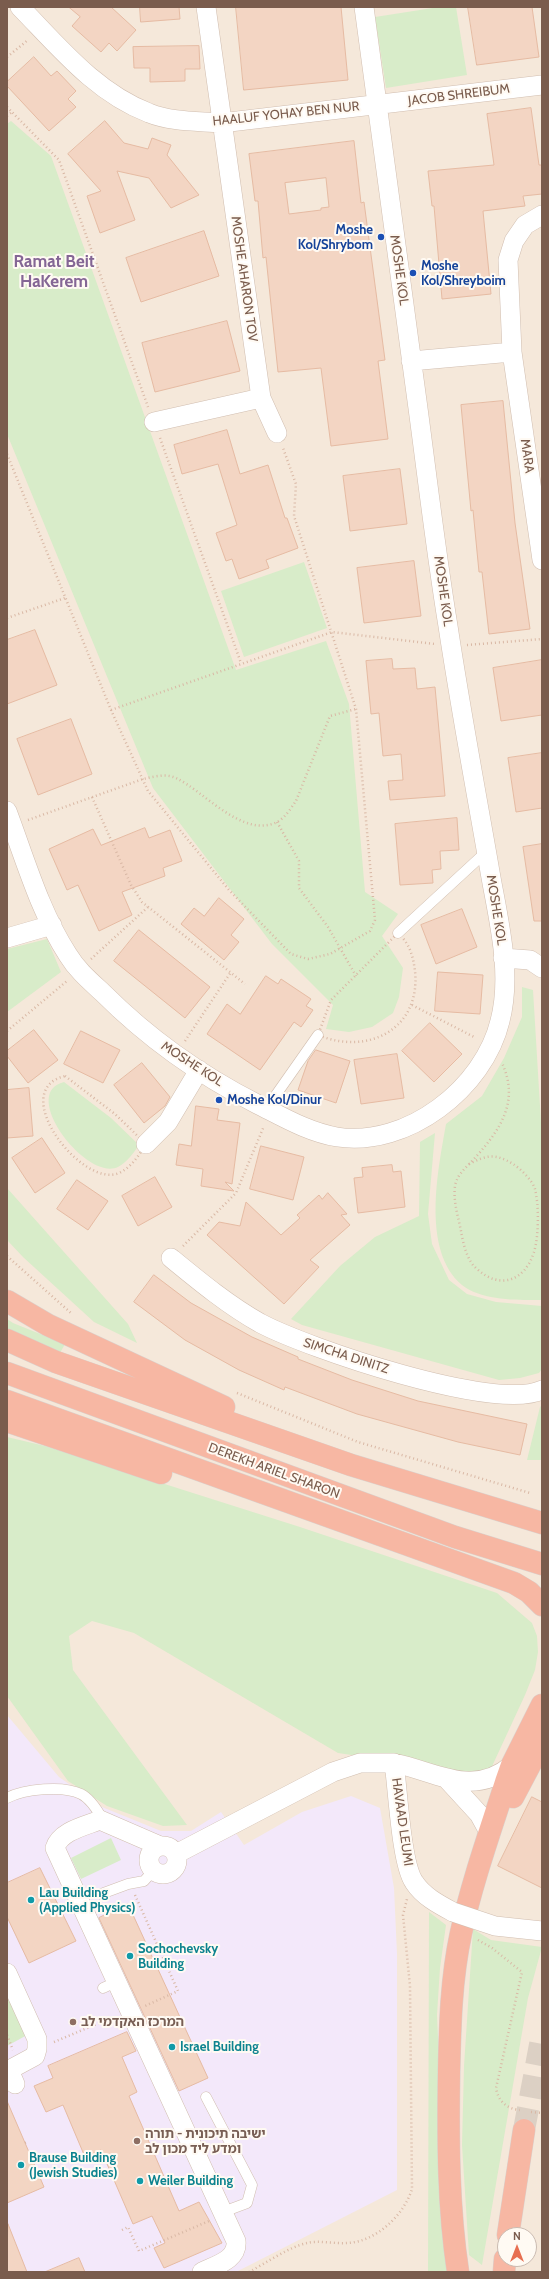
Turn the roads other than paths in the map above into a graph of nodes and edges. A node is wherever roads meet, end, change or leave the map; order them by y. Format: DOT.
graph roads {
  1 [pos="20,7"];
  2 [pos="206,7"];
  3 [pos="364,7"];
  4 [pos="542,85"];
  5 [pos="376,105"];
  6 [pos="221,123"];
  7 [pos="542,215"];
  8 [pos="512,352"];
  9 [pos="411,361"];
  10 [pos="261,398"];
  11 [pos="154,422"];
  12 [pos="277,433"];
  13 [pos="542,560"];
  14 [pos="10,818"];
  15 [pos="486,852"];
  16 [pos="52,925"];
  17 [pos="398,933"];
  18 [pos="7,938"];
  19 [pos="503,958"];
  20 [pos="542,968"];
  21 [pos="318,1035"];
  22 [pos="199,1070"];
  23 [pos="268,1110"];
  24 [pos="146,1144"];
  25 [pos="171,1258"];
  26 [pos="7,1301"];
  27 [pos="7,1340"];
  28 [pos="7,1373"];
  29 [pos="542,1390"];
  30 [pos="7,1401"];
  31 [pos="7,1421"];
  32 [pos="351,1465"];
  33 [pos="542,1523"];
  34 [pos="455,1537"];
  35 [pos="413,1549"];
  36 [pos="542,1564"];
  37 [pos="542,1605"];
  38 [pos="542,1705"];
  39 [pos="542,1742"];
  40 [pos="394,1763"];
  41 [pos="512,1764"];
  42 [pos="446,1778"];
  43 [pos="7,1798"];
  44 [pos="108,1822"];
  45 [pos="490,1834"];
  46 [pos="168,1850"];
  47 [pos="150,1867"];
  48 [pos="475,1883"];
  49 [pos="101,1894"];
  50 [pos="542,1931"];
  51 [pos="7,1973"];
  52 [pos="15,2084"];
  53 [pos="206,2097"];
  54 [pos="525,2117"];
  55 [pos="223,2212"];
  56 [pos="509,2227"];
  57 [pos="202,2272"];
  58 [pos="458,2272"];
  1 -- 6 [label="street, HAALUF YOHAY BEN NUR"];
  2 -- 6 [label="street, MOSHE AHARON TOV"];
  3 -- 5 [label="street, MOSHE KOL"];
  4 -- 5 [label="street, JACOB SHREIBUM"];
  5 -- 6 [label="street, HAALUF YOHAY BEN NUR"];
  5 -- 9 [label="street, MOSHE KOL"];
  6 -- 10 [label="street, MOSHE AHARON TOV"];
  7 -- 8 [label="street, MARA"];
  8 -- 9 [label="street"];
  8 -- 13 [label="street, MARA"];
  9 -- 15 [label="street, MOSHE KOL"];
  10 -- 11 [label="street"];
  10 -- 12 [label="street, MOSHE AHARON TOV"];
  14 -- 16 [label="street, MOSHE KOL"];
  15 -- 17 [label="lane"];
  15 -- 19 [label="street, MOSHE KOL"];
  16 -- 18 [label="street"];
  16 -- 22 [label="street, MOSHE KOL"];
  19 -- 20 [label="street"];
  19 -- 23 [label="street, MOSHE KOL"];
  21 -- 23 [label="lane"];
  22 -- 23 [label="street, MOSHE KOL"];
  22 -- 24 [label="street"];
  25 -- 29 [label="street, SIMCHA DINITZ"];
  26 -- 32 [label="highway"];
  27 -- 32 [label="highway"];
  28 -- 34 [label="highway, DEREKH ARIEL SHARON"];
  30 -- 34 [label="highway"];
  30 -- 35 [label="highway"];
  31 -- 35 [label="highway"];
  32 -- 33 [label="highway"];
  34 -- 36 [label="highway, DEREKH ARIEL SHARON"];
  35 -- 37 [label="highway"];
  38 -- 41 [label="highway"];
  39 -- 48 [label="highway"];
  40 -- 42 [label="street"];
  40 -- 46 [label="street, HAVAAD LEUMI"];
  40 -- 50 [label="street, HAVAAD LEUMI, bridge"];
  41 -- 42 [label="street"];
  41 -- 45 [label="highway"];
  42 -- 45 [label="street"];
  43 -- 44 [label="lane"];
  44 -- 46 [label="street"];
  44 -- 47 [label="street"];
  44 -- 55 [label="street"];
  45 -- 48 [label="highway"];
  46 -- 47 [label="street"];
  46 -- 47 [label="street"];
  47 -- 49 [label="lane"];
  48 -- 58 [label="highway"];
  51 -- 52 [label="street"];
  53 -- 55 [label="lane"];
  54 -- 56 [label="highway"];
  55 -- 57 [label="street"];
}
